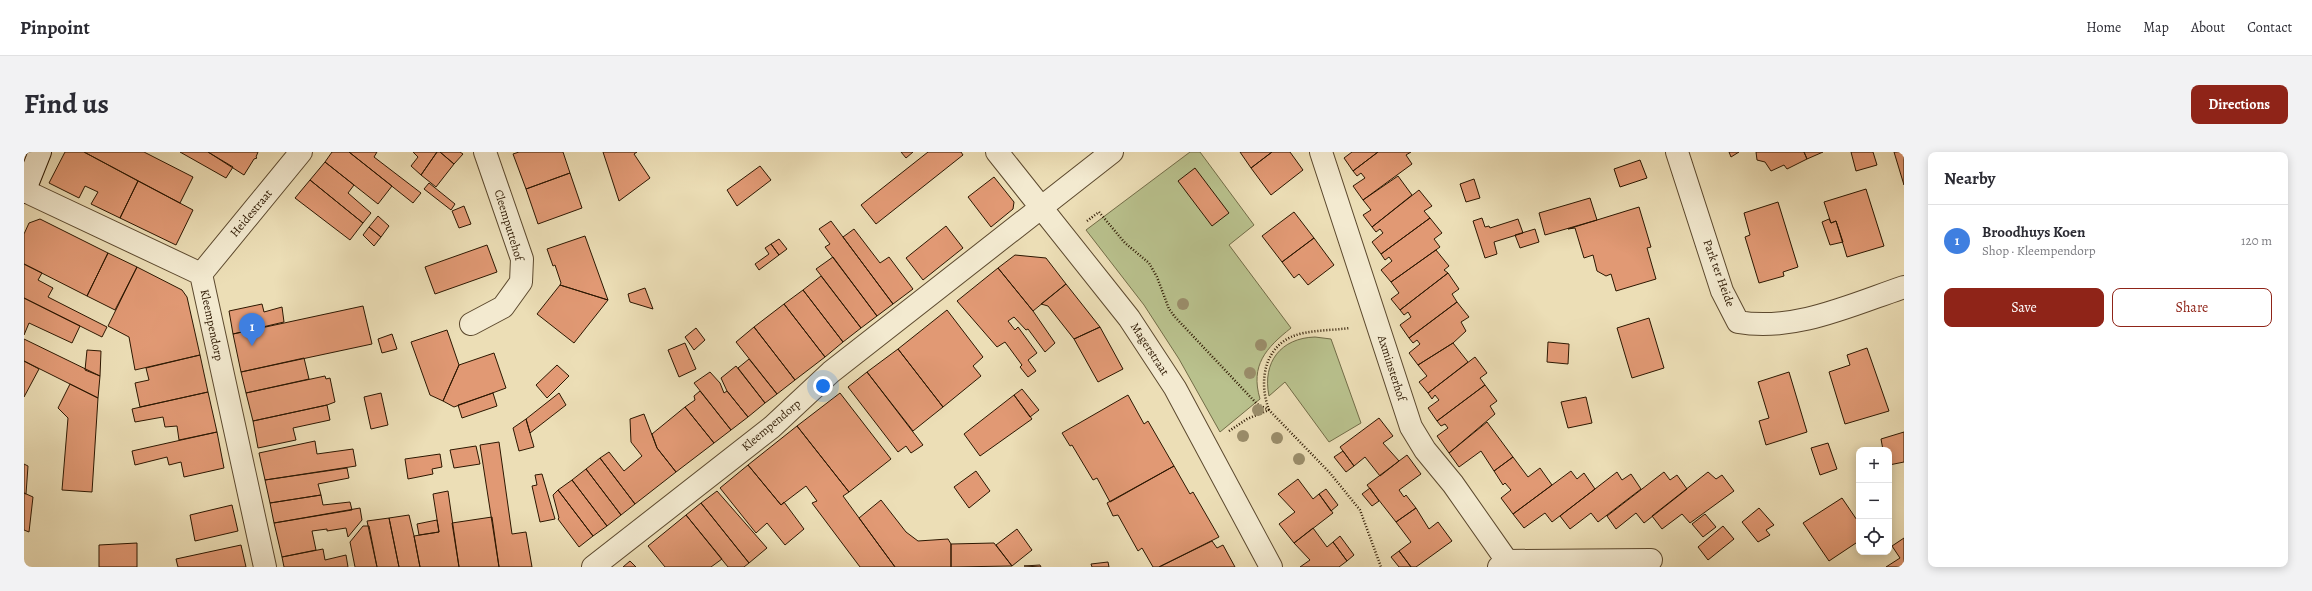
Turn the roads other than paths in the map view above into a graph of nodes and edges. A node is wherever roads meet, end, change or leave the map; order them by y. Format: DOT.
graph roads {
  1 [pos="40,152"];
  2 [pos="301,152"];
  3 [pos="485,152"];
  4 [pos="997,152"];
  5 [pos="1112,152"];
  6 [pos="1321,152"];
  7 [pos="1677,152"];
  8 [pos="24,191"];
  9 [pos="1042,207"];
  10 [pos="201,274"];
  11 [pos="1904,287"];
  12 [pos="471,324"];
  13 [pos="1651,560"];
  14 [pos="1503,564"];
  15 [pos="265,567"];
  16 [pos="593,567"];
  17 [pos="1271,567"];
  1 -- 8 [label="street"];
  2 -- 10 [label="street, Heidestraat"];
  3 -- 12 [label="street, Cleemputtehof"];
  4 -- 9 [label="street, Magerstraat"];
  5 -- 9 [label="street"];
  6 -- 14 [label="street, Axminsterhof"];
  7 -- 11 [label="street, Park ter Heide"];
  8 -- 10 [label="street, Kleempendorp"];
  9 -- 16 [label="street, Kleempendorp"];
  9 -- 17 [label="street, Magerstraat"];
  10 -- 15 [label="street, Kleempendorp"];
  13 -- 14 [label="street, Axminsterhof"];
}
